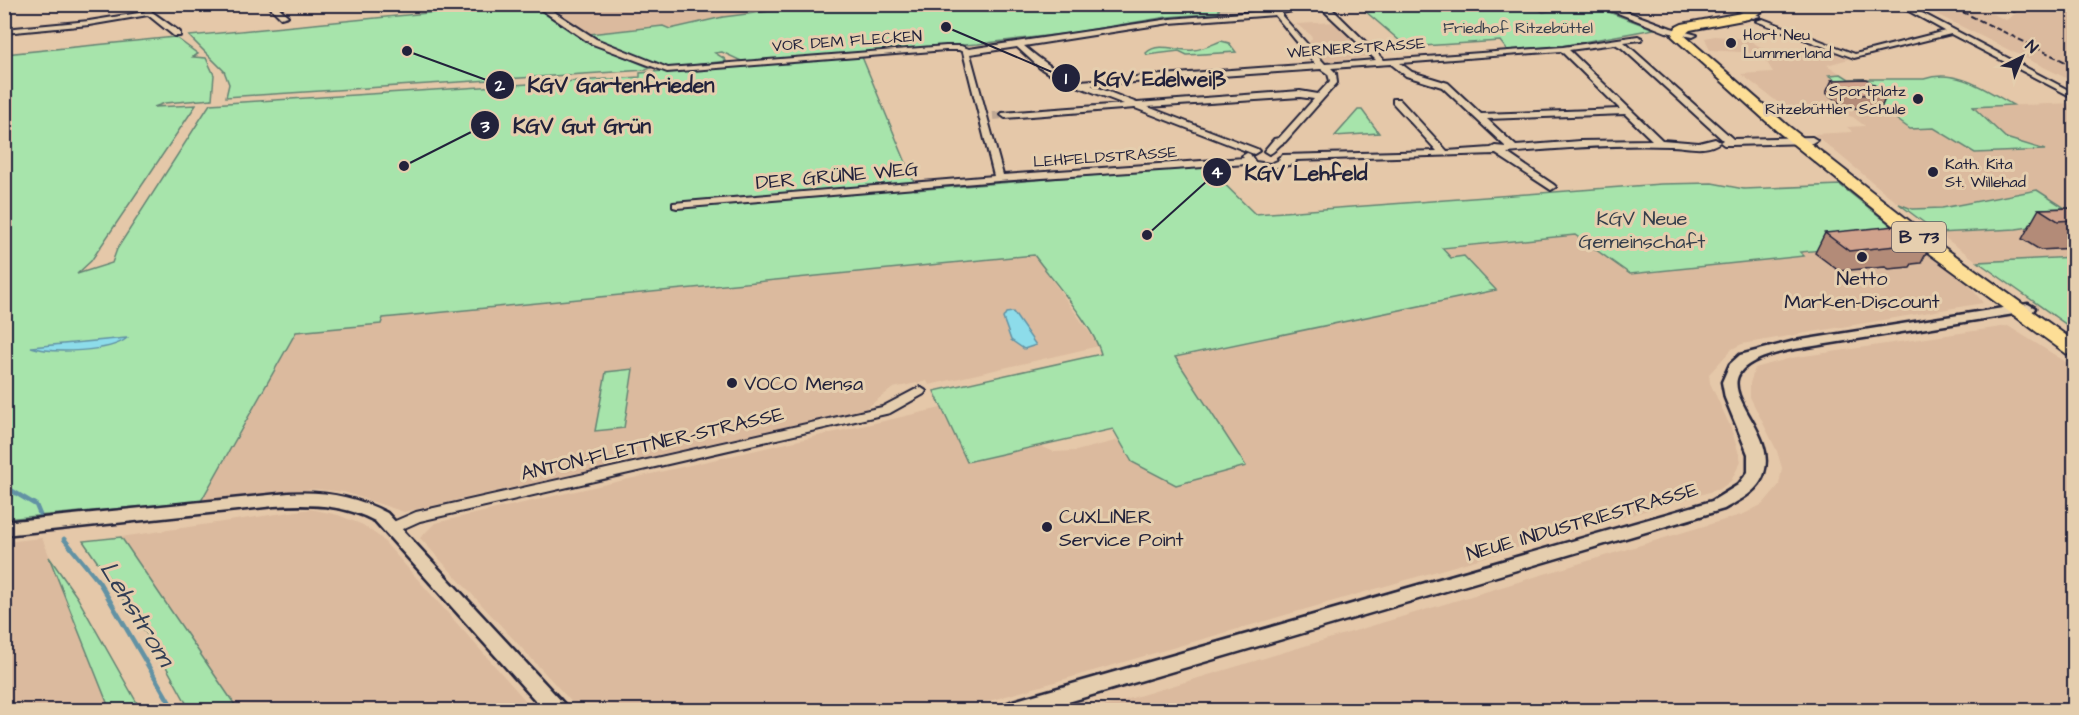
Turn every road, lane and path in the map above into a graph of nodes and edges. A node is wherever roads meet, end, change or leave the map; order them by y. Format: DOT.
graph roads {
  1 [pos="144,4"];
  2 [pos="1317,4"];
  3 [pos="1322,4"];
  4 [pos="1598,4"];
  5 [pos="1728,4"];
  6 [pos="1899,4"];
  7 [pos="2007,4"];
  8 [pos="272,5"];
  9 [pos="1776,6"];
  10 [pos="540,7"];
  11 [pos="2016,9"];
  12 [pos="1279,12"];
  13 [pos="149,13"];
  14 [pos="284,16"];
  15 [pos="1756,17"];
  16 [pos="4,31"];
  17 [pos="1678,32"];
  18 [pos="1950,32"];
  19 [pos="177,34"];
  20 [pos="1693,35"];
  21 [pos="1638,38"];
  22 [pos="1616,41"];
  23 [pos="1018,44"];
  24 [pos="1563,49"];
  25 [pos="968,52"];
  26 [pos="1381,61"];
  27 [pos="1393,61"];
  28 [pos="1322,65"];
  29 [pos="1077,84"];
  30 [pos="2074,96"];
  31 [pos="1320,97"];
  32 [pos="1396,101"];
  33 [pos="1137,107"];
  34 [pos="1625,111"];
  35 [pos="1005,115"];
  36 [pos="993,116"];
  37 [pos="982,117"];
  38 [pos="1479,117"];
  39 [pos="1806,140"];
  40 [pos="1731,142"];
  41 [pos="1660,143"];
  42 [pos="1512,148"];
  43 [pos="1497,149"];
  44 [pos="1443,152"];
  45 [pos="1250,155"];
  46 [pos="1278,156"];
  47 [pos="999,178"];
  48 [pos="1551,187"];
  49 [pos="677,206"];
  50 [pos="2022,309"];
  51 [pos="2074,340"];
  52 [pos="2074,350"];
  53 [pos="920,391"];
  54 [pos="4,529"];
  55 [pos="391,529"];
  56 [pos="557,711"];
  57 [pos="1013,711"];
  1 -- 13 [label="street"];
  2 -- 12 [label="street, VOR DEM FLECKEN"];
  3 -- 26 [label="street"];
  4 -- 17 [label="street"];
  5 -- 15 [label="street"];
  6 -- 18 [label="street"];
  7 -- 11 [label="street"];
  8 -- 14 [label="street"];
  9 -- 15 [label="main road"];
  10 -- 25 [label="street, VOR DEM FLECKEN"];
  12 -- 23 [label="street, VOR DEM FLECKEN"];
  12 -- 28 [label="street"];
  13 -- 16 [label="street"];
  13 -- 19 [label="street"];
  15 -- 17 [label="main road"];
  15 -- 18 [label="street"];
  15 -- 20 [label="main road"];
  17 -- 20 [label="street"];
  17 -- 39 [label="main road, B 73"];
  18 -- 30 [label="street"];
  20 -- 39 [label="main road, B 73"];
  21 -- 22 [label="street, WERNERSTRASSE"];
  22 -- 24 [label="street, WERNERSTRASSE"];
  22 -- 40 [label="street"];
  23 -- 25 [label="street, VOR DEM FLECKEN"];
  23 -- 29 [label="street"];
  24 -- 27 [label="street, WERNERSTRASSE"];
  24 -- 34 [label="street"];
  25 -- 37 [label="street"];
  26 -- 27 [label="street, WERNERSTRASSE"];
  26 -- 28 [label="street, WERNERSTRASSE"];
  27 -- 38 [label="street"];
  28 -- 29 [label="street, WERNERSTRASSE"];
  28 -- 31 [label="street"];
  29 -- 33 [label="street"];
  31 -- 33 [label="street"];
  31 -- 46 [label="street"];
  32 -- 44 [label="street"];
  33 -- 35 [label="street"];
  33 -- 45 [label="street"];
  34 -- 38 [label="street"];
  34 -- 41 [label="street"];
  36 -- 37 [label="street"];
  37 -- 47 [label="street"];
  38 -- 42 [label="street"];
  39 -- 40 [label="street"];
  39 -- 50 [label="main road, B 73"];
  40 -- 41 [label="street"];
  41 -- 42 [label="street"];
  42 -- 43 [label="street"];
  43 -- 44 [label="street"];
  43 -- 48 [label="street"];
  44 -- 46 [label="street"];
  45 -- 46 [label="street"];
  45 -- 46 [label="street"];
  45 -- 47 [label="street, LEHFELDSTRASSE"];
  47 -- 49 [label="street, DER GRÜNE WEG"];
  50 -- 51 [label="main road, B 73"];
  50 -- 52 [label="main road, B 73"];
  50 -- 57 [label="street, NEUE INDUSTRIESTRASSE"];
  53 -- 55 [label="street, ANTON-FLETTNER-STRASSE"];
  54 -- 55 [label="street"];
  55 -- 56 [label="street"];
}
